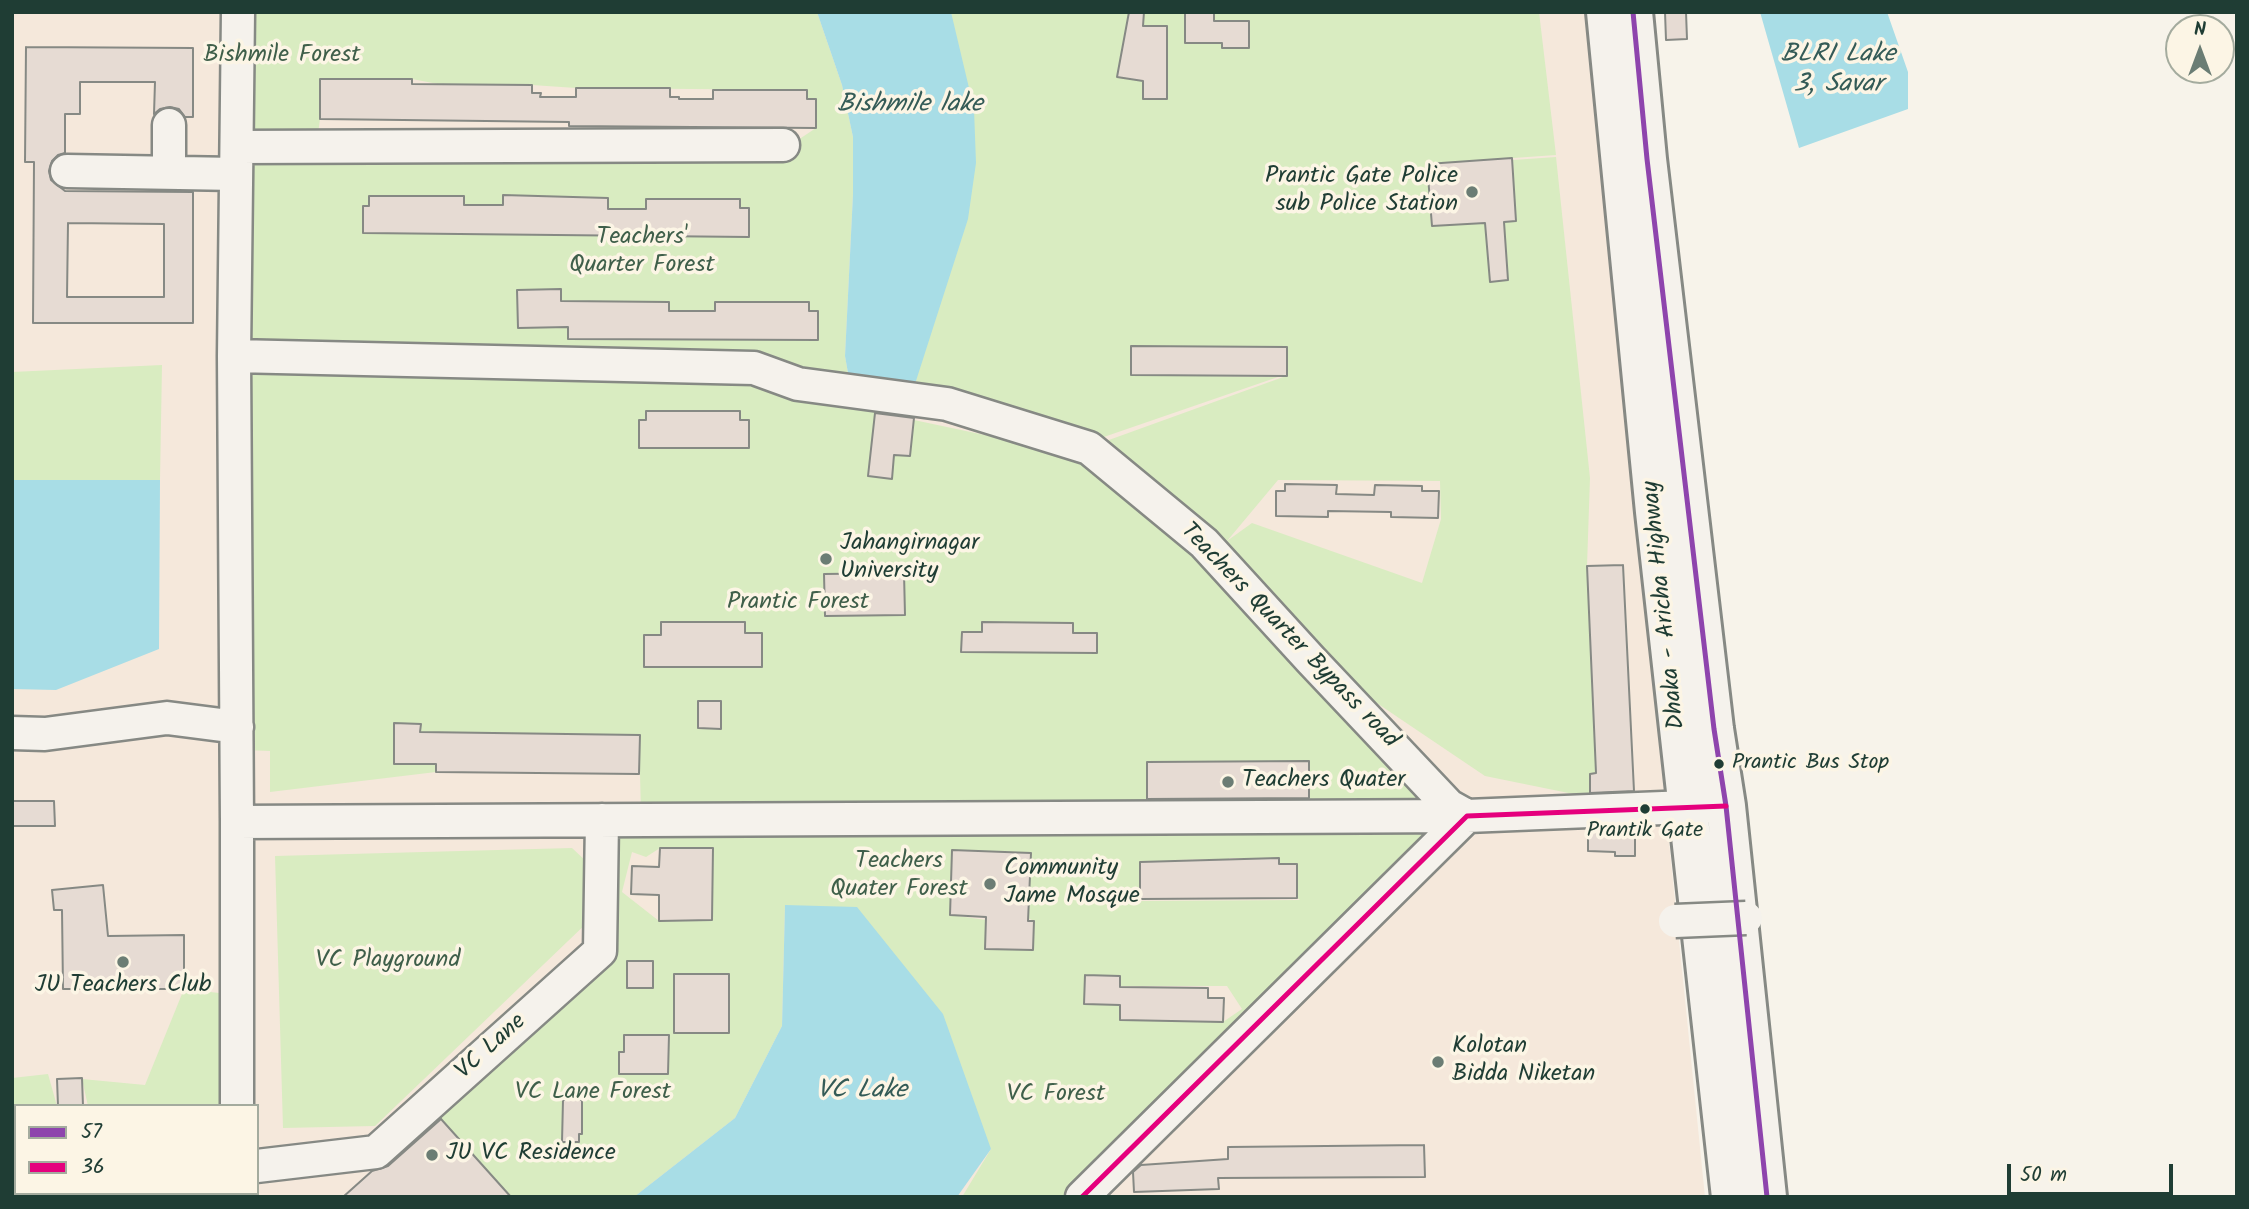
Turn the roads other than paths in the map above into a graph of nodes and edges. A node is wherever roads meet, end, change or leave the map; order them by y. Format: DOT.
graph roads {
  1 [pos="239,12"];
  2 [pos="1606,12"];
  3 [pos="1633,12"];
  4 [pos="169,125"];
  5 [pos="783,145"];
  6 [pos="237,161"];
  7 [pos="67,171"];
  8 [pos="169,173"];
  9 [pos="234,356"];
  10 [pos="237,727"];
  11 [pos="12,733"];
  12 [pos="1726,806"];
  13 [pos="1687,807"];
  14 [pos="1467,816"];
  15 [pos="602,820"];
  16 [pos="237,822"];
  17 [pos="1746,918"];
  18 [pos="1675,921"];
  19 [pos="237,1104"];
  20 [pos="259,1166"];
  21 [pos="1082,1197"];
  22 [pos="1731,1197"];
  23 [pos="1767,1197"];
  1 -- 6 [label="street"];
  2 -- 13 [label="highway, Dhaka - Aricha Highway"];
  3 -- 12 [label="highway, Dhaka - Aricha Highway"];
  4 -- 8 [label="street"];
  5 -- 6 [label="street"];
  6 -- 8 [label="street"];
  6 -- 9 [label="street"];
  7 -- 8 [label="street"];
  9 -- 10 [label="street"];
  9 -- 14 [label="street, Teachers Quarter Bypass road"];
  10 -- 11 [label="street"];
  10 -- 16 [label="street"];
  12 -- 13 [label="street"];
  12 -- 23 [label="highway, Dhaka - Aricha Highway"];
  13 -- 14 [label="street"];
  13 -- 22 [label="highway, Dhaka - Aricha Highway"];
  14 -- 15 [label="street"];
  14 -- 21 [label="street"];
  15 -- 16 [label="street"];
  15 -- 20 [label="street, VC Lane"];
  16 -- 19 [label="street"];
  17 -- 18 [label="street, bridge"];
}
